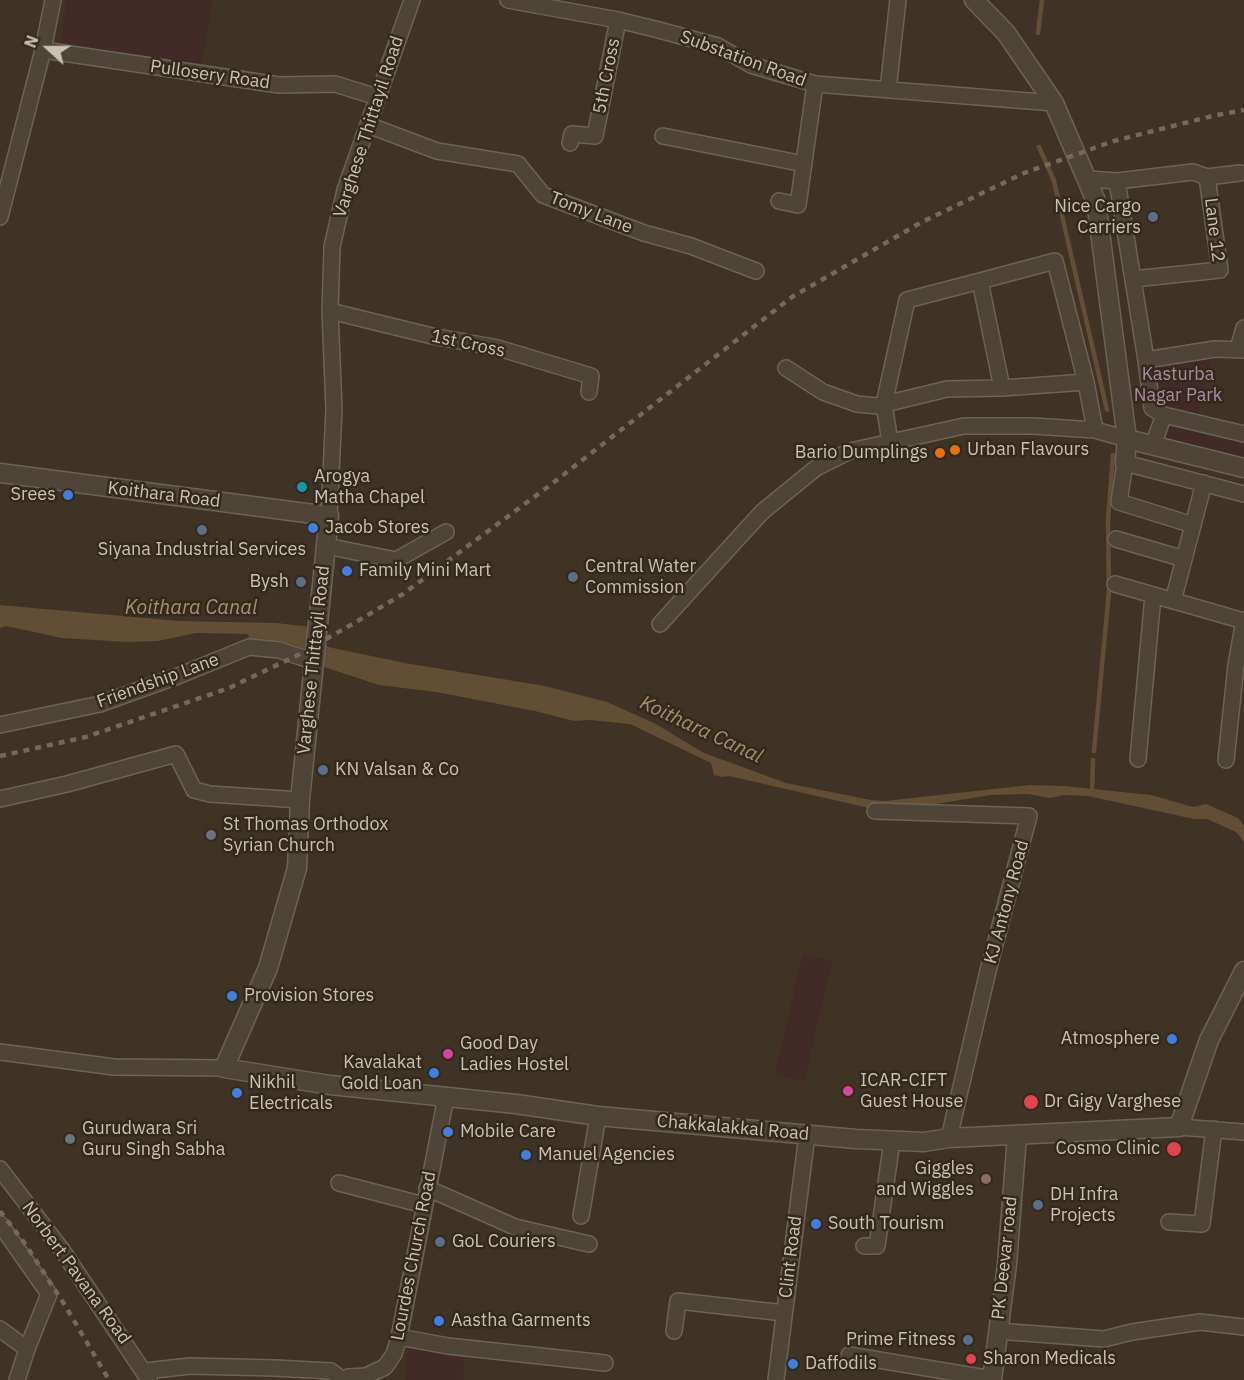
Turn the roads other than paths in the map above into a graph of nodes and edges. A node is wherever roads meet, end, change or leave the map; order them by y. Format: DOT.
graph roads {
  1 [pos="53,0"];
  2 [pos="412,0"];
  3 [pos="507,0"];
  4 [pos="898,0"];
  5 [pos="974,0"];
  6 [pos="618,20"];
  7 [pos="43,50"];
  8 [pos="815,84"];
  9 [pos="888,90"];
  10 [pos="376,97"];
  11 [pos="1054,102"];
  12 [pos="368,125"];
  13 [pos="663,136"];
  14 [pos="570,142"];
  15 [pos="804,164"];
  16 [pos="1240,173"];
  17 [pos="1207,177"];
  18 [pos="1087,179"];
  19 [pos="1117,181"];
  20 [pos="779,201"];
  21 [pos="0,217"];
  22 [pos="756,271"];
  23 [pos="1133,279"];
  24 [pos="980,281"];
  25 [pos="330,310"];
  26 [pos="1244,328"];
  27 [pos="1241,350"];
  28 [pos="1146,360"];
  29 [pos="786,368"];
  30 [pos="1086,381"];
  31 [pos="1002,388"];
  32 [pos="589,392"];
  33 [pos="884,404"];
  34 [pos="1164,415"];
  35 [pos="1095,430"];
  36 [pos="1244,434"];
  37 [pos="1127,439"];
  38 [pos="890,442"];
  39 [pos="1153,445"];
  40 [pos="1125,463"];
  41 [pos="1244,468"];
  42 [pos="0,472"];
  43 [pos="1204,483"];
  44 [pos="1244,494"];
  45 [pos="329,516"];
  46 [pos="1193,525"];
  47 [pos="446,532"];
  48 [pos="1116,539"];
  49 [pos="326,546"];
  50 [pos="1184,559"];
  51 [pos="1115,584"];
  52 [pos="1153,596"];
  53 [pos="1173,601"];
  54 [pos="1244,621"];
  55 [pos="660,624"];
  56 [pos="313,661"];
  57 [pos="1240,667"];
  58 [pos="1,725"];
  59 [pos="1138,759"];
  60 [pos="1226,760"];
  61 [pos="0,799"];
  62 [pos="300,800"];
  63 [pos="875,812"];
  64 [pos="1244,971"];
  65 [pos="0,1052"];
  66 [pos="224,1068"];
  67 [pos="446,1097"];
  68 [pos="598,1116"];
  69 [pos="1179,1127"];
  70 [pos="1214,1129"];
  71 [pos="1244,1132"];
  72 [pos="807,1135"];
  73 [pos="1017,1136"];
  74 [pos="949,1138"];
  75 [pos="892,1141"];
  76 [pos="0,1169"];
  77 [pos="339,1183"];
  78 [pos="427,1188"];
  79 [pos="424,1205"];
  80 [pos="581,1216"];
  81 [pos="1169,1222"];
  82 [pos="0,1224"];
  83 [pos="589,1244"];
  84 [pos="864,1246"];
  85 [pos="784,1313"];
  86 [pos="1244,1327"];
  87 [pos="0,1329"];
  88 [pos="674,1331"];
  89 [pos="997,1331"];
  90 [pos="399,1336"];
  91 [pos="27,1349"];
  92 [pos="849,1355"];
  93 [pos="605,1363"];
  94 [pos="147,1375"];
  95 [pos="17,1380"];
  96 [pos="341,1380"];
  97 [pos="776,1380"];
  98 [pos="992,1380"];
  1 -- 7 [label="street"];
  2 -- 10 [label="street, Varghese Thittayil Road"];
  3 -- 6 [label="street, Substation Road"];
  4 -- 9 [label="street"];
  5 -- 11 [label="street"];
  6 -- 8 [label="street, Substation Road"];
  6 -- 14 [label="street, 5th Cross"];
  7 -- 10 [label="street, Pullosery Road"];
  7 -- 21 [label="street"];
  8 -- 9 [label="street, Substation Road"];
  8 -- 15 [label="street"];
  9 -- 11 [label="street, Substation Road"];
  10 -- 12 [label="street, Varghese Thittayil Road"];
  11 -- 18 [label="street"];
  12 -- 22 [label="street, Tomy Lane"];
  12 -- 25 [label="street, Varghese Thittayil Road"];
  13 -- 15 [label="street"];
  15 -- 20 [label="street"];
  16 -- 17 [label="street"];
  17 -- 19 [label="street"];
  17 -- 23 [label="street, Lane 12"];
  18 -- 19 [label="street"];
  18 -- 37 [label="street"];
  19 -- 23 [label="street"];
  23 -- 28 [label="street"];
  24 -- 30 [label="street"];
  24 -- 31 [label="street"];
  24 -- 33 [label="street"];
  25 -- 32 [label="street, 1st Cross"];
  25 -- 45 [label="street, Varghese Thittayil Road"];
  26 -- 27 [label="street"];
  27 -- 28 [label="street"];
  28 -- 34 [label="street"];
  29 -- 33 [label="street"];
  30 -- 31 [label="street"];
  30 -- 35 [label="street"];
  31 -- 33 [label="street"];
  33 -- 38 [label="street"];
  34 -- 36 [label="street"];
  34 -- 39 [label="street"];
  35 -- 37 [label="street"];
  35 -- 38 [label="street"];
  37 -- 39 [label="street"];
  37 -- 40 [label="street"];
  38 -- 55 [label="street"];
  39 -- 41 [label="street"];
  40 -- 43 [label="street"];
  40 -- 46 [label="street"];
  42 -- 45 [label="street, Koithara Road"];
  43 -- 44 [label="street"];
  43 -- 46 [label="street"];
  45 -- 49 [label="street, Varghese Thittayil Road"];
  46 -- 50 [label="street"];
  47 -- 49 [label="street"];
  48 -- 50 [label="street"];
  49 -- 56 [label="street, Varghese Thittayil Road"];
  50 -- 53 [label="street"];
  51 -- 52 [label="street"];
  52 -- 53 [label="street"];
  52 -- 59 [label="street"];
  53 -- 54 [label="street"];
  54 -- 57 [label="street"];
  56 -- 58 [label="street, Friendship Lane"];
  56 -- 62 [label="street, Varghese Thittayil Road"];
  57 -- 60 [label="street"];
  61 -- 62 [label="street"];
  62 -- 66 [label="street, Varghese Thittayil Road"];
  63 -- 74 [label="street, KJ Antony Road"];
  64 -- 69 [label="street"];
  65 -- 66 [label="street"];
  66 -- 67 [label="street, Chakkalakkal Road"];
  67 -- 68 [label="street, Chakkalakkal Road"];
  67 -- 78 [label="street, Lourdes Church Road"];
  68 -- 72 [label="street, Chakkalakkal Road"];
  68 -- 80 [label="street"];
  69 -- 70 [label="street, Chakkalakkal Road"];
  69 -- 73 [label="street, Chakkalakkal Road"];
  70 -- 71 [label="street, Chakkalakkal Road"];
  70 -- 81 [label="street"];
  72 -- 75 [label="street, Chakkalakkal Road"];
  72 -- 85 [label="street, Clint Road"];
  73 -- 74 [label="street, Chakkalakkal Road"];
  73 -- 89 [label="street, PK Deevar road"];
  74 -- 75 [label="street, Chakkalakkal Road"];
  75 -- 84 [label="street"];
  76 -- 94 [label="street, Norbert Pavana Road"];
  77 -- 79 [label="street"];
  78 -- 79 [label="street, Lourdes Church Road"];
  78 -- 83 [label="street"];
  79 -- 90 [label="street, Lourdes Church Road"];
  82 -- 91 [label="street"];
  85 -- 88 [label="street"];
  85 -- 97 [label="street, Clint Road"];
  86 -- 89 [label="street"];
  87 -- 91 [label="street"];
  89 -- 98 [label="street, PK Deevar road"];
  90 -- 93 [label="street"];
  90 -- 96 [label="street, Lourdes Church Road"];
  91 -- 95 [label="street"];
  92 -- 98 [label="street"];
  94 -- 96 [label="street"];
}
